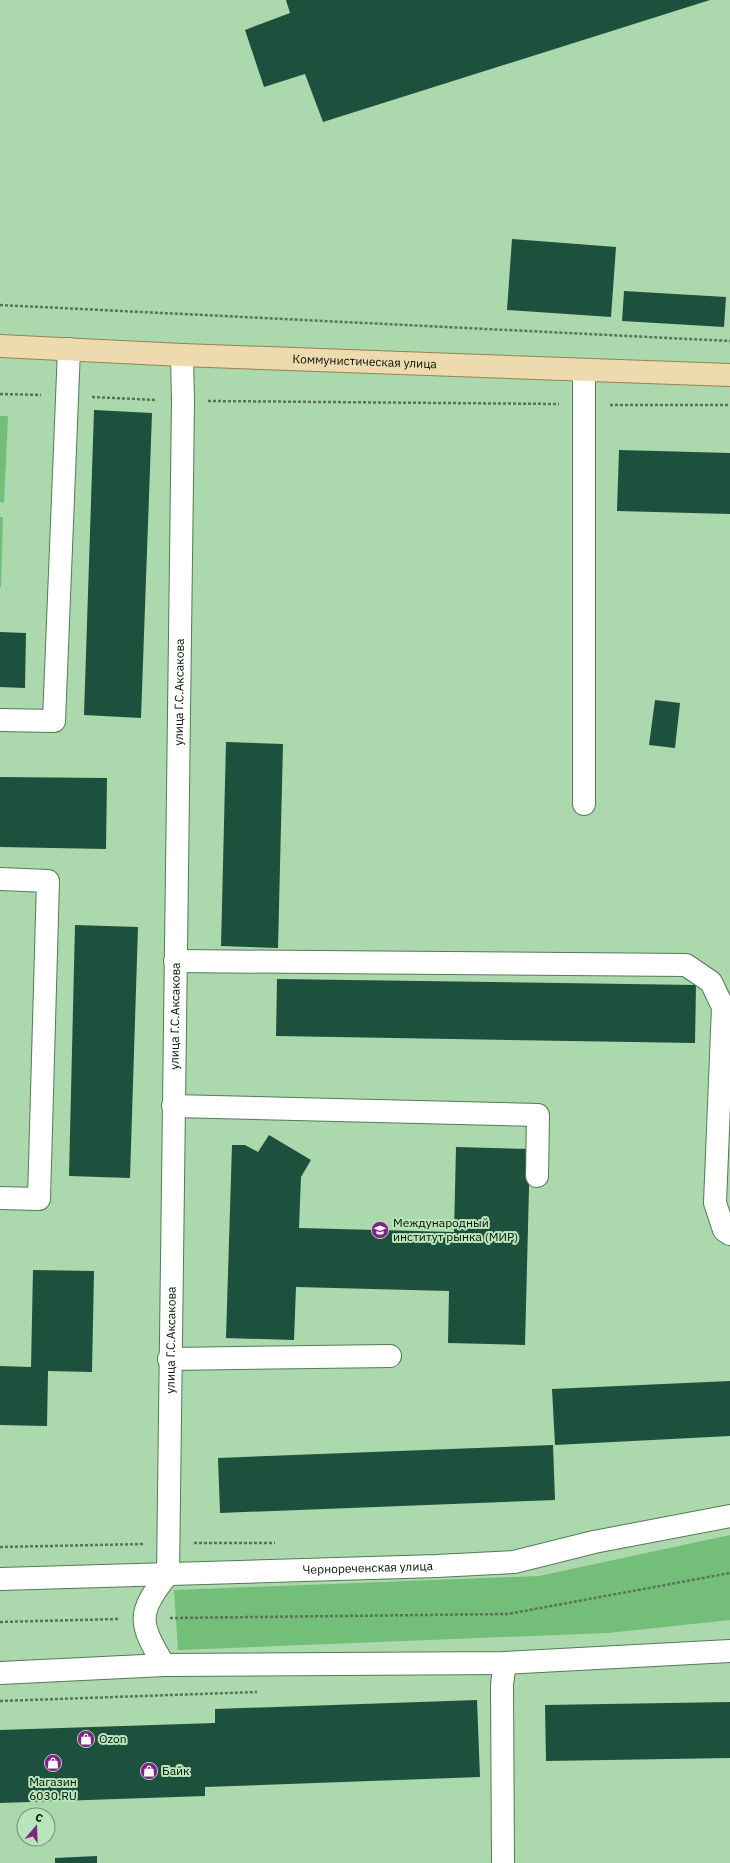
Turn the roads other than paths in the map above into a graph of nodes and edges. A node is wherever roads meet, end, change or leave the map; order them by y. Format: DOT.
graph roads {
  1 [pos="0,346"];
  2 [pos="69,349"];
  3 [pos="182,355"];
  4 [pos="584,371"];
  5 [pos="730,376"];
  6 [pos="0,720"];
  7 [pos="584,804"];
  8 [pos="0,880"];
  9 [pos="175,961"];
  10 [pos="173,1106"];
  11 [pos="537,1176"];
  12 [pos="0,1198"];
  13 [pos="730,1234"];
  14 [pos="390,1356"];
  15 [pos="169,1359"];
  16 [pos="730,1516"];
  17 [pos="168,1574"];
  18 [pos="0,1579"];
  19 [pos="730,1651"];
  20 [pos="505,1663"];
  21 [pos="164,1665"];
  22 [pos="0,1673"];
  23 [pos="503,1863"];
  1 -- 2 [label="main road, Коммунистическая улица"];
  2 -- 3 [label="main road, Коммунистическая улица"];
  2 -- 6 [label="street"];
  3 -- 4 [label="main road, Коммунистическая улица"];
  3 -- 9 [label="street, улица Г.С.Аксакова"];
  4 -- 5 [label="main road, Коммунистическая улица"];
  4 -- 7 [label="street"];
  8 -- 12 [label="street"];
  9 -- 10 [label="street, улица Г.С.Аксакова"];
  9 -- 13 [label="street"];
  10 -- 11 [label="street"];
  10 -- 15 [label="street, улица Г.С.Аксакова"];
  14 -- 15 [label="street"];
  15 -- 17 [label="street, улица Г.С.Аксакова"];
  16 -- 17 [label="street, Чернореченская улица"];
  17 -- 18 [label="street, Чернореченская улица"];
  17 -- 21 [label="street"];
  19 -- 20 [label="street"];
  20 -- 21 [label="street"];
  20 -- 23 [label="street"];
  21 -- 22 [label="street"];
}
